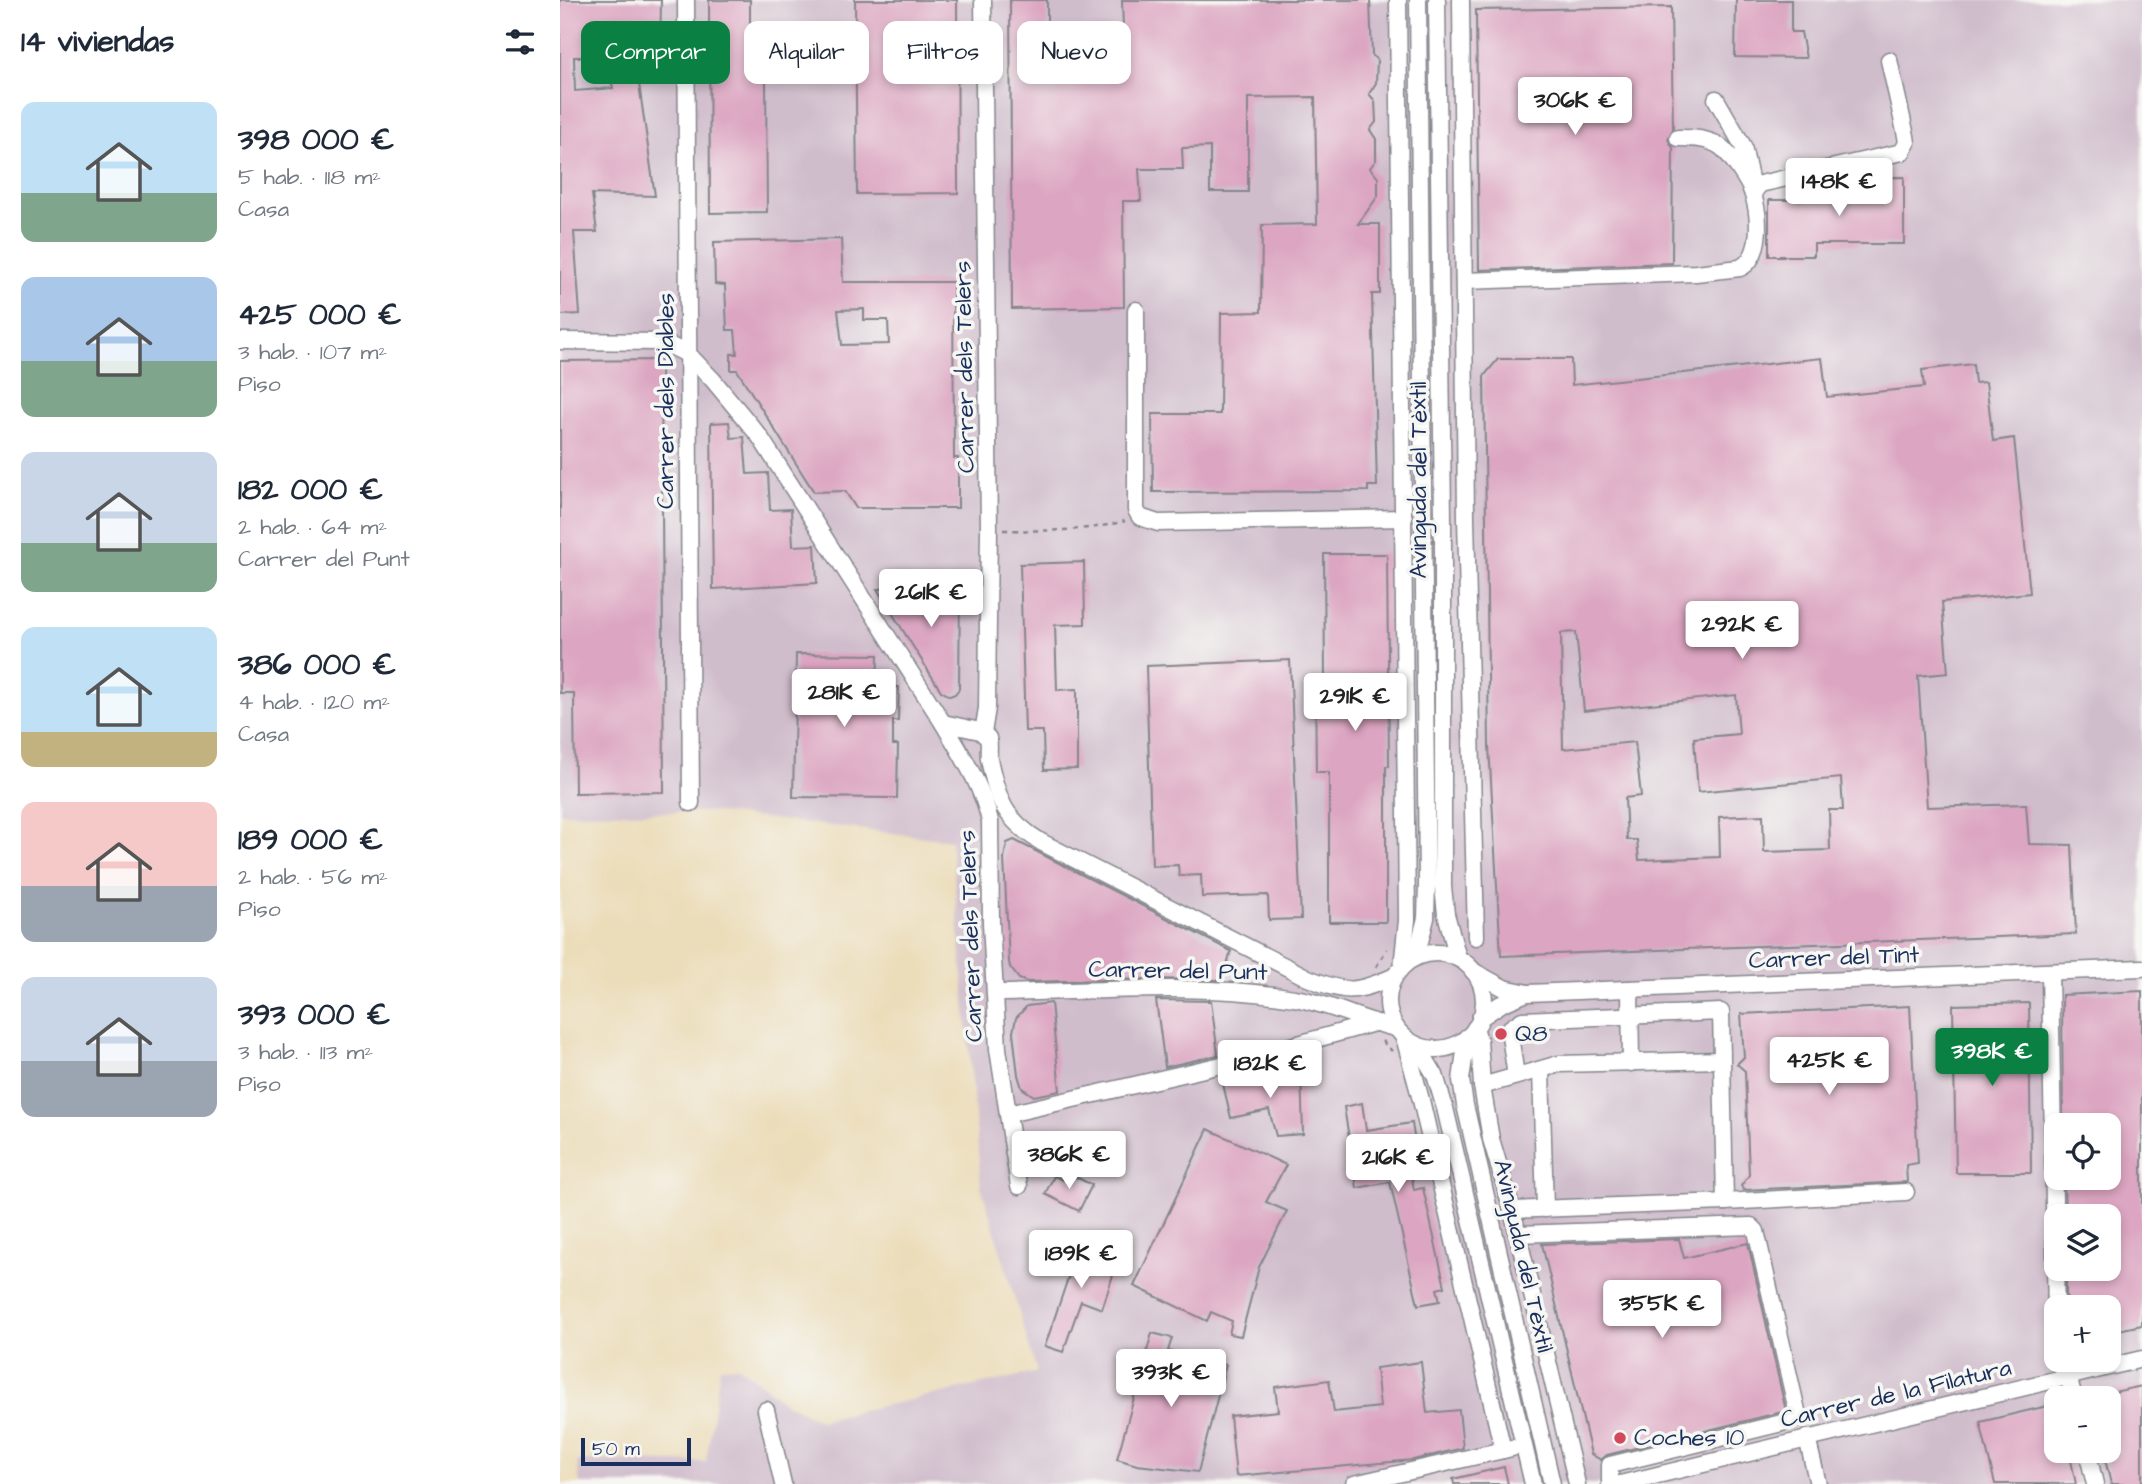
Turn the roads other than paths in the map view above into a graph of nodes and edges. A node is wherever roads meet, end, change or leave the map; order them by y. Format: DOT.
graph roads {
  1 [pos="686,0"];
  2 [pos="983,0"];
  3 [pos="1398,0"];
  4 [pos="1418,0"];
  5 [pos="1437,0"];
  6 [pos="1461,0"];
  7 [pos="1889,60"];
  8 [pos="1716,99"];
  9 [pos="1678,138"];
  10 [pos="1753,193"];
  11 [pos="1464,281"];
  12 [pos="1136,310"];
  13 [pos="560,341"];
  14 [pos="689,355"];
  15 [pos="1404,518"];
  16 [pos="1443,518"];
  17 [pos="1466,518"];
  18 [pos="943,723"];
  19 [pos="976,731"];
  20 [pos="988,753"];
  21 [pos="962,754"];
  22 [pos="691,803"];
  23 [pos="1021,830"];
  24 [pos="992,845"];
  25 [pos="1476,937"];
  26 [pos="1458,958"];
  27 [pos="1404,967"];
  28 [pos="2142,968"];
  29 [pos="1474,971"];
  30 [pos="2050,972"];
  31 [pos="1630,989"];
  32 [pos="996,993"];
  33 [pos="1528,993"];
  34 [pos="1630,1017"];
  35 [pos="1374,1023"];
  36 [pos="1474,1028"];
  37 [pos="1406,1037"];
  38 [pos="1721,1060"];
  39 [pos="1632,1062"];
  40 [pos="1541,1070"];
  41 [pos="1516,1076"];
  42 [pos="1482,1086"];
  43 [pos="1008,1114"];
  44 [pos="1019,1186"];
  45 [pos="1906,1192"];
  46 [pos="1725,1202"];
  47 [pos="1545,1209"];
  48 [pos="1512,1210"];
  49 [pos="1517,1234"];
  50 [pos="2056,1295"];
  51 [pos="2142,1359"];
  52 [pos="2067,1372"];
  53 [pos="2068,1377"];
  54 [pos="2071,1386"];
  55 [pos="765,1410"];
  56 [pos="1807,1438"];
  57 [pos="1524,1444"];
  58 [pos="1503,1450"];
  59 [pos="2090,1463"];
  60 [pos="1550,1479"];
  61 [pos="783,1484"];
  62 [pos="1354,1484"];
  63 [pos="1533,1484"];
  64 [pos="1564,1484"];
  65 [pos="1577,1484"];
  66 [pos="1610,1484"];
  67 [pos="1620,1484"];
  68 [pos="1818,1484"];
  69 [pos="2095,1484"];
  1 -- 14 [label="street, Carrer dels Diables"];
  2 -- 19 [label="street, Carrer dels Telers"];
  3 -- 15 [label="street"];
  4 -- 27 [label="street, Avinguda del Tèxtil"];
  5 -- 16 [label="street, Avinguda del Tèxtil"];
  6 -- 11 [label="street"];
  7 -- 10 [label="street"];
  8 -- 10 [label="street"];
  9 -- 10 [label="street"];
  10 -- 11 [label="street"];
  11 -- 17 [label="street"];
  12 -- 15 [label="street"];
  13 -- 14 [label="street"];
  14 -- 18 [label="street, Carrer dels Telers"];
  14 -- 22 [label="street, Carrer dels Diables"];
  15 -- 27 [label="street"];
  16 -- 17 [label="street"];
  16 -- 26 [label="street, Avinguda del Tèxtil"];
  17 -- 25 [label="street"];
  18 -- 19 [label="street"];
  18 -- 21 [label="street, Carrer dels Telers"];
  19 -- 20 [label="street"];
  19 -- 21 [label="street"];
  20 -- 21 [label="street"];
  20 -- 23 [label="street"];
  21 -- 24 [label="street, Carrer dels Telers"];
  23 -- 24 [label="street"];
  23 -- 27 [label="street"];
  24 -- 32 [label="street, Carrer dels Telers"];
  26 -- 27 [label="street"];
  26 -- 29 [label="street"];
  27 -- 37 [label="street"];
  28 -- 30 [label="street, Carrer del Tint"];
  29 -- 33 [label="street"];
  29 -- 36 [label="street"];
  30 -- 31 [label="street, Carrer del Tint"];
  30 -- 50 [label="street"];
  31 -- 33 [label="street, Carrer del Tint"];
  31 -- 34 [label="street"];
  32 -- 35 [label="street, Carrer del Punt"];
  32 -- 43 [label="street, Carrer dels Telers"];
  33 -- 36 [label="street"];
  34 -- 38 [label="street"];
  34 -- 39 [label="street"];
  34 -- 41 [label="street"];
  35 -- 37 [label="street, Carrer del Punt"];
  35 -- 43 [label="street"];
  36 -- 37 [label="street"];
  36 -- 42 [label="street"];
  36 -- 60 [label="street, Avinguda del Tèxtil"];
  37 -- 57 [label="street, Avinguda del Tèxtil"];
  37 -- 58 [label="street"];
  38 -- 39 [label="street"];
  38 -- 46 [label="street"];
  39 -- 40 [label="street"];
  40 -- 41 [label="street"];
  40 -- 47 [label="street"];
  41 -- 42 [label="street"];
  42 -- 48 [label="street"];
  43 -- 44 [label="street, Carrer dels Telers"];
  45 -- 46 [label="street"];
  46 -- 47 [label="street"];
  47 -- 48 [label="street"];
  48 -- 49 [label="street"];
  49 -- 65 [label="street"];
  49 -- 66 [label="street"];
  51 -- 53 [label="street, Carrer de la Filatura"];
  52 -- 53 [label="street"];
  53 -- 54 [label="street"];
  53 -- 56 [label="street, Carrer de la Filatura"];
  55 -- 61 [label="street"];
  56 -- 67 [label="street, Carrer de la Filatura"];
  56 -- 68 [label="street"];
  57 -- 58 [label="street"];
  57 -- 63 [label="street, Avinguda del Tèxtil"];
  58 -- 62 [label="street"];
  59 -- 69 [label="street"];
  60 -- 64 [label="street"];
}
